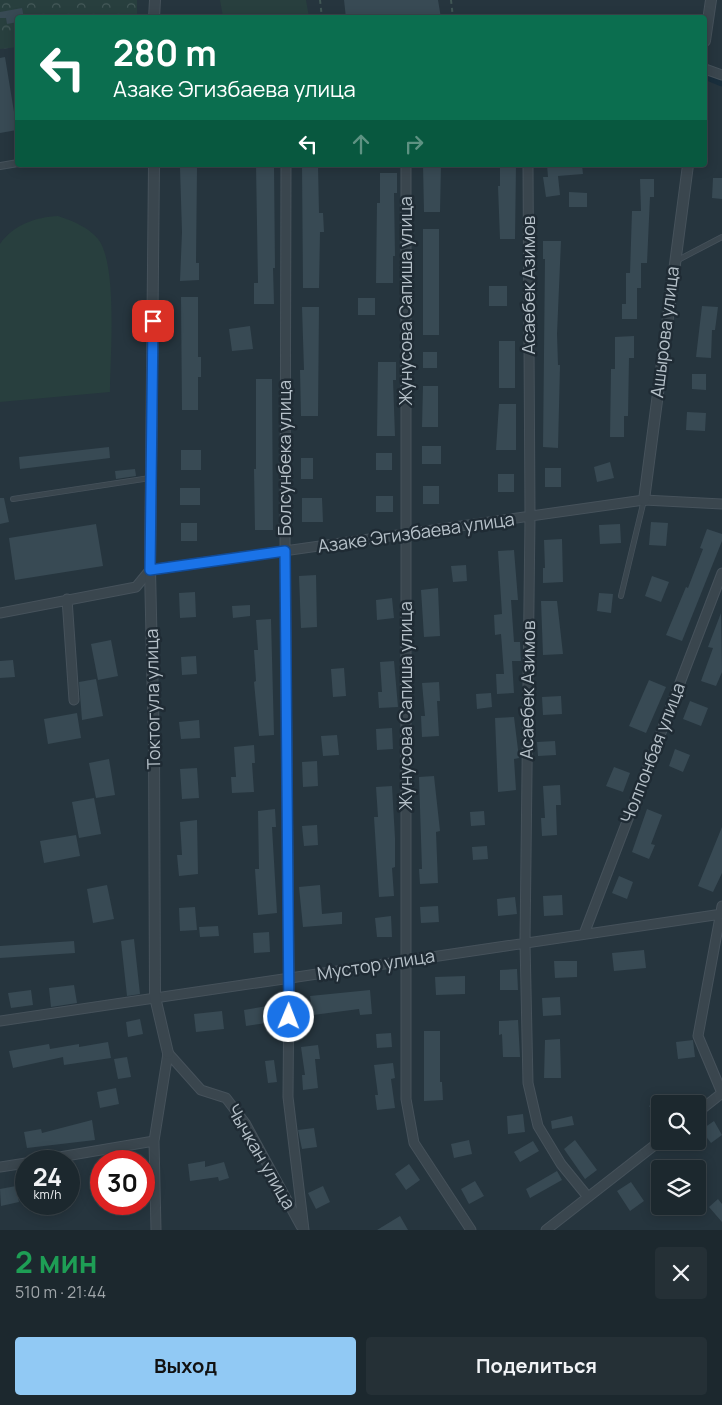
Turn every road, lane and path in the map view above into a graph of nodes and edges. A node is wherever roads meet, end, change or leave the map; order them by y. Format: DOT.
graph roads {
  1 [pos="154,0"];
  2 [pos="320,0"];
  3 [pos="451,0"];
  4 [pos="710,0"];
  5 [pos="154,15"];
  6 [pos="322,15"];
  7 [pos="454,15"];
  8 [pos="707,25"];
  9 [pos="707,70"];
  10 [pos="722,75"];
  11 [pos="15,164"];
  12 [pos="0,166"];
  13 [pos="154,167"];
  14 [pos="286,167"];
  15 [pos="406,167"];
  16 [pos="528,167"];
  17 [pos="688,167"];
  18 [pos="722,237"];
  19 [pos="675,262"];
  20 [pos="152,478"];
  21 [pos="13,499"];
  22 [pos="644,500"];
  23 [pos="722,504"];
  24 [pos="530,517"];
  25 [pos="407,534"];
  26 [pos="285,551"];
  27 [pos="150,570"];
  28 [pos="722,573"];
  29 [pos="621,596"];
  30 [pos="68,599"];
  31 [pos="0,612"];
  32 [pos="74,700"];
  33 [pos="721,911"];
  34 [pos="584,934"];
  35 [pos="525,942"];
  36 [pos="406,960"];
  37 [pos="289,978"];
  38 [pos="155,997"];
  39 [pos="0,1021"];
  40 [pos="168,1053"];
  41 [pos="722,1093"];
  42 [pos="706,1106"];
  43 [pos="154,1142"];
  44 [pos="651,1148"];
  45 [pos="80,1154"];
  46 [pos="15,1165"];
  47 [pos="0,1167"];
  48 [pos="588,1197"];
  49 [pos="156,1230"];
  50 [pos="303,1230"];
  51 [pos="471,1230"];
  52 [pos="546,1230"];
  1 -- 5 [label="street"];
  2 -- 6 [label="path"];
  3 -- 7 [label="path"];
  4 -- 8 [label="street"];
  9 -- 10 [label="street"];
  11 -- 12 [label="street"];
  13 -- 20 [label="street, Токтогула улица"];
  14 -- 26 [label="street, Болсунбека улица"];
  15 -- 25 [label="street, Жунусова Сапиша улица"];
  16 -- 24 [label="street, Асаебек Азимов"];
  17 -- 19 [label="street, Ашырова улица"];
  18 -- 19 [label="lane"];
  19 -- 22 [label="street, Ашырова улица"];
  20 -- 21 [label="lane"];
  20 -- 27 [label="street, Токтогула улица"];
  22 -- 23 [label="street, Азаке Эгизбаева улица"];
  22 -- 24 [label="street, Азаке Эгизбаева улица"];
  22 -- 29 [label="lane"];
  24 -- 25 [label="street, Азаке Эгизбаева улица"];
  24 -- 35 [label="street, Асаебек Азимов"];
  25 -- 26 [label="street, Азаке Эгизбаева улица"];
  25 -- 36 [label="street, Жунусова Сапиша улица"];
  26 -- 27 [label="street, Азаке Эгизбаева улица"];
  26 -- 37 [label="street, Болсунбека улица"];
  27 -- 30 [label="street"];
  27 -- 38 [label="street, Токтогула улица"];
  28 -- 34 [label="street, Чолпонбая улица"];
  30 -- 31 [label="street"];
  30 -- 32 [label="street"];
  33 -- 34 [label="street, Мустор улица"];
  33 -- 41 [label="street"];
  34 -- 35 [label="street, Мустор улица"];
  35 -- 36 [label="street, Мустор улица"];
  35 -- 48 [label="street, Асаебек Азимов"];
  36 -- 37 [label="street, Мустор улица"];
  36 -- 51 [label="street, Жунусова Сапиша улица"];
  37 -- 38 [label="street, Мустор улица"];
  37 -- 50 [label="street, Болсунбека улица"];
  38 -- 39 [label="street, Мустор улица"];
  38 -- 40 [label="street, Токтогула улица"];
  40 -- 43 [label="street, Токтогула улица"];
  40 -- 50 [label="street, Чычкан улица"];
  41 -- 42 [label="street"];
  43 -- 45 [label="street"];
  43 -- 49 [label="street, Токтогула улица"];
  44 -- 48 [label="street"];
  46 -- 47 [label="street"];
  48 -- 52 [label="street"];
}
